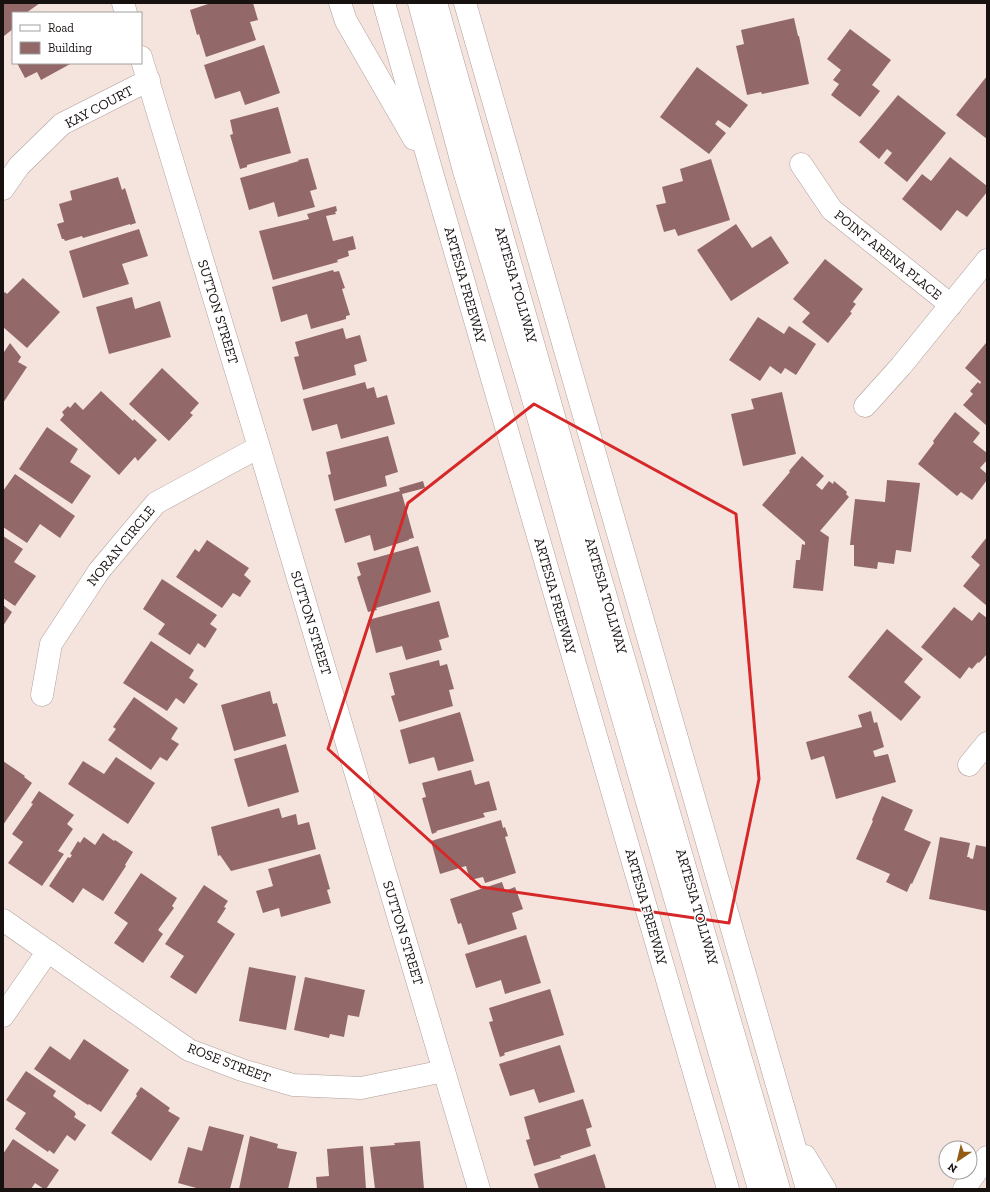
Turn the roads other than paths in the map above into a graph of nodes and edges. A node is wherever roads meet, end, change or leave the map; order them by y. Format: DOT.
graph roads {
  1 [pos="340,3"];
  2 [pos="384,3"];
  3 [pos="419,3"];
  4 [pos="436,3"];
  5 [pos="465,3"];
  6 [pos="142,60"];
  7 [pos="149,80"];
  8 [pos="801,164"];
  9 [pos="431,169"];
  10 [pos="3,189"];
  11 [pos="987,260"];
  12 [pos="951,305"];
  13 [pos="865,406"];
  14 [pos="259,447"];
  15 [pos="42,695"];
  16 [pos="987,743"];
  17 [pos="969,765"];
  18 [pos="3,920"];
  19 [pos="48,951"];
  20 [pos="3,1016"];
  21 [pos="444,1071"];
  22 [pos="790,1132"];
  23 [pos="987,1156"];
  24 [pos="479,1189"];
  25 [pos="728,1189"];
  26 [pos="759,1189"];
  27 [pos="779,1189"];
  28 [pos="807,1189"];
  29 [pos="825,1189"];
  30 [pos="964,1189"];
  1 -- 9 [label="main road"];
  2 -- 9 [label="main road, ARTESIA FREEWAY"];
  3 -- 26 [label="main road, ARTESIA TOLLWAY"];
  4 -- 27 [label="main road, ARTESIA TOLLWAY"];
  5 -- 22 [label="main road"];
  6 -- 7 [label="main road, SUTTON STREET"];
  7 -- 10 [label="main road, KAY COURT"];
  7 -- 14 [label="main road, SUTTON STREET"];
  8 -- 12 [label="main road, POINT ARENA PLACE"];
  9 -- 25 [label="main road, ARTESIA FREEWAY"];
  11 -- 12 [label="main road"];
  12 -- 13 [label="main road"];
  14 -- 15 [label="main road, NORAN CIRCLE"];
  14 -- 21 [label="main road, SUTTON STREET"];
  16 -- 17 [label="main road"];
  18 -- 19 [label="main road, ROSE STREET"];
  19 -- 20 [label="main road"];
  19 -- 21 [label="main road, ROSE STREET"];
  21 -- 24 [label="main road, SUTTON STREET"];
  22 -- 28 [label="main road"];
  22 -- 29 [label="main road"];
  23 -- 30 [label="main road"];
}
